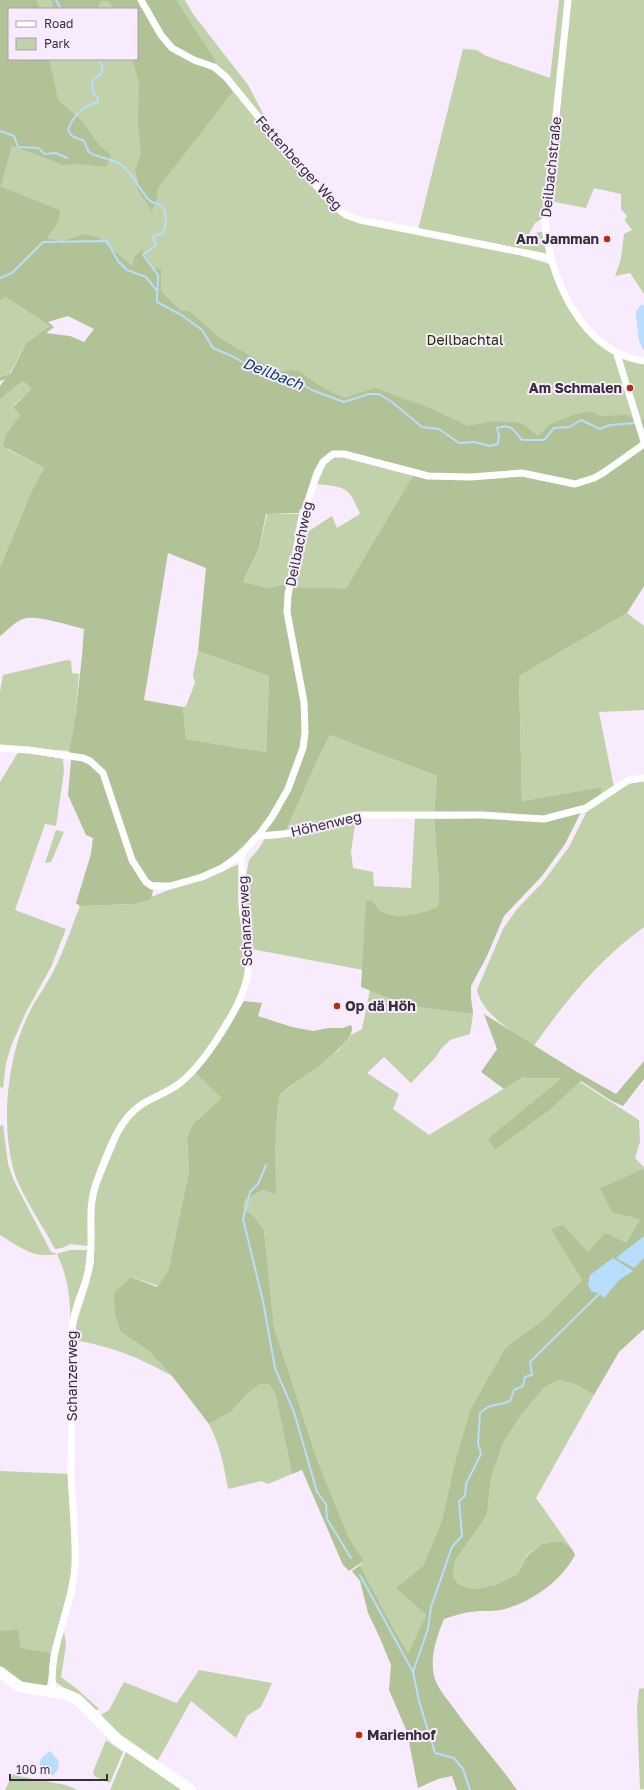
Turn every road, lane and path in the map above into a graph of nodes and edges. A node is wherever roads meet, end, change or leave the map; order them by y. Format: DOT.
graph roads {
  1 [pos="141,0"];
  2 [pos="568,0"];
  3 [pos="551,258"];
  4 [pos="616,351"];
  5 [pos="644,361"];
  6 [pos="644,443"];
  7 [pos="0,748"];
  8 [pos="644,778"];
  9 [pos="258,836"];
  10 [pos="241,855"];
  11 [pos="0,1672"];
  12 [pos="53,1692"];
  13 [pos="191,1790"];
  1 -- 3 [label="street, Fettenberger Weg"];
  2 -- 3 [label="street, Deilbachstraße"];
  3 -- 4 [label="street, Deilbachstraße"];
  4 -- 5 [label="street, Deilbachstraße"];
  4 -- 6 [label="street, Deilbachweg"];
  6 -- 9 [label="street, Deilbachweg"];
  7 -- 10 [label="street"];
  8 -- 9 [label="street, Höhenweg"];
  9 -- 10 [label="street"];
  10 -- 12 [label="street, Schanzerweg"];
  11 -- 12 [label="street"];
  12 -- 13 [label="street"];
}
